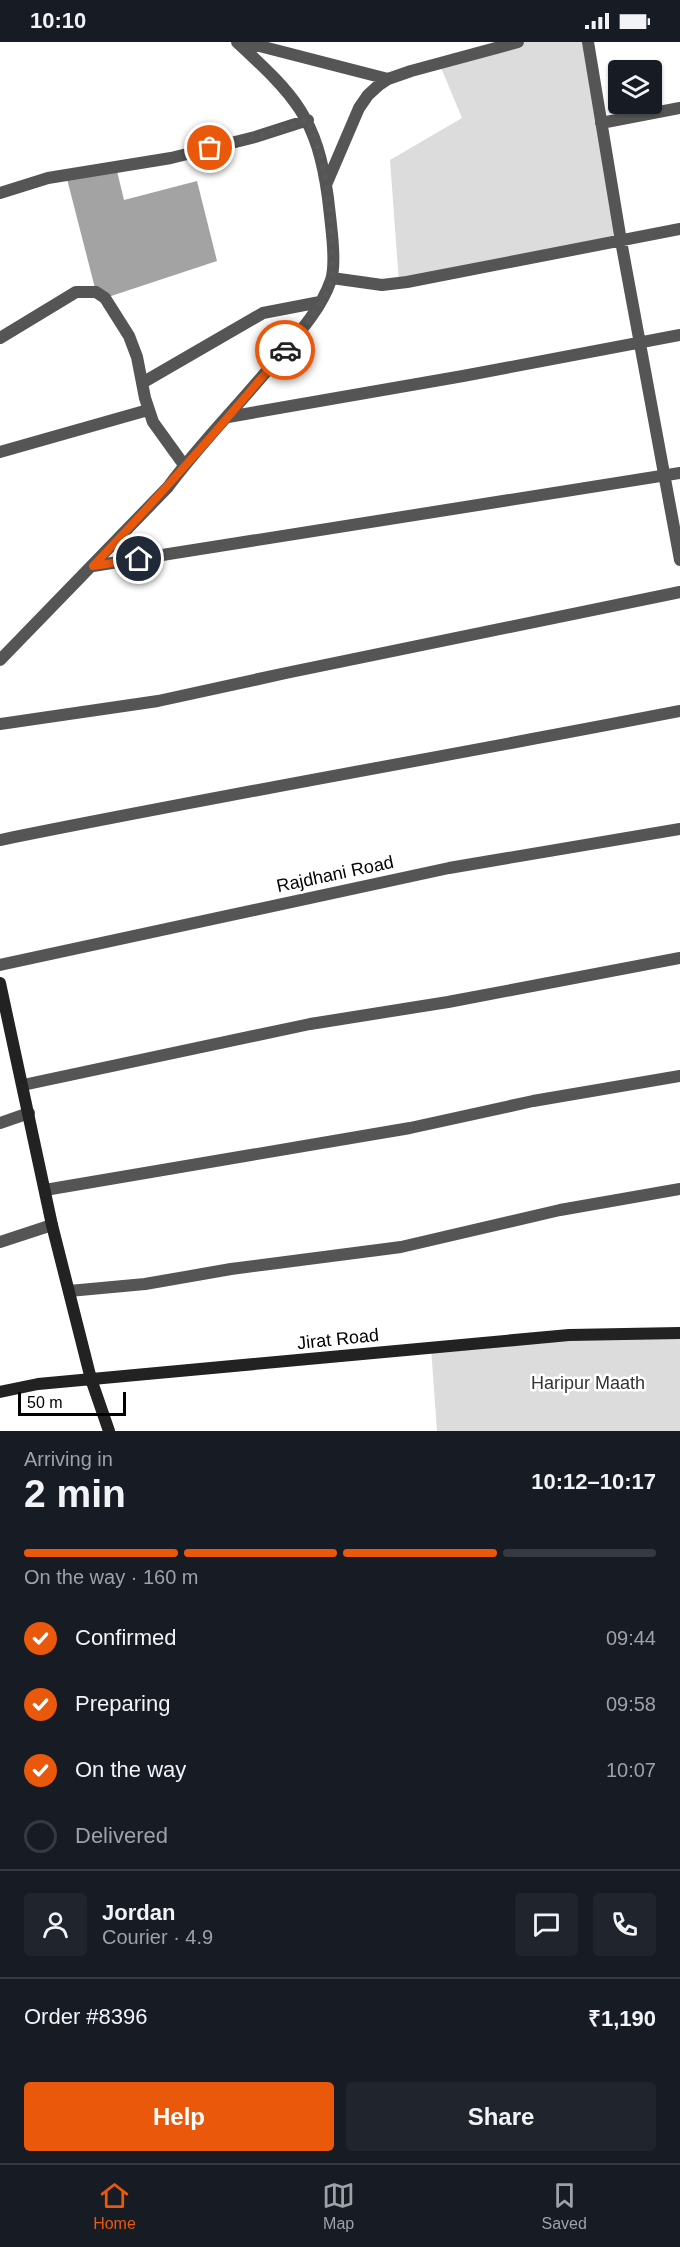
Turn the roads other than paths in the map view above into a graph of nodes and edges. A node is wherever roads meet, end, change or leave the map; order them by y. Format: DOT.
graph roads {
  1 [pos="237,42"];
  2 [pos="244,42"];
  3 [pos="518,42"];
  4 [pos="588,42"];
  5 [pos="388,79"];
  6 [pos="680,108"];
  7 [pos="308,120"];
  8 [pos="601,123"];
  9 [pos="326,185"];
  10 [pos="0,193"];
  11 [pos="680,229"];
  12 [pos="621,241"];
  13 [pos="332,278"];
  14 [pos="320,302"];
  15 [pos="680,335"];
  16 [pos="0,338"];
  17 [pos="640,342"];
  18 [pos="142,383"];
  19 [pos="148,410"];
  20 [pos="228,417"];
  21 [pos="0,452"];
  22 [pos="184,465"];
  23 [pos="680,473"];
  24 [pos="665,476"];
  25 [pos="680,560"];
  26 [pos="93,566"];
  27 [pos="680,592"];
  28 [pos="0,660"];
  29 [pos="680,711"];
  30 [pos="0,724"];
  31 [pos="680,829"];
  32 [pos="0,840"];
  33 [pos="680,958"];
  34 [pos="0,964"];
  35 [pos="0,983"];
  36 [pos="1,998"];
  37 [pos="680,1076"];
  38 [pos="23,1085"];
  39 [pos="28,1113"];
  40 [pos="0,1123"];
  41 [pos="680,1189"];
  42 [pos="45,1190"];
  43 [pos="52,1225"];
  44 [pos="0,1242"];
  45 [pos="69,1291"];
  46 [pos="680,1333"];
  47 [pos="91,1379"];
  48 [pos="0,1392"];
  49 [pos="109,1431"];
  1 -- 7 [label="street"];
  2 -- 5 [label="street"];
  3 -- 5 [label="street"];
  4 -- 8 [label="street"];
  5 -- 9 [label="street"];
  6 -- 8 [label="street"];
  7 -- 9 [label="street"];
  7 -- 10 [label="street"];
  8 -- 12 [label="street"];
  9 -- 13 [label="street"];
  11 -- 12 [label="street"];
  12 -- 13 [label="street"];
  12 -- 17 [label="street"];
  13 -- 14 [label="street"];
  14 -- 18 [label="street"];
  14 -- 20 [label="street"];
  15 -- 17 [label="street"];
  16 -- 18 [label="street"];
  17 -- 20 [label="street"];
  17 -- 24 [label="street"];
  18 -- 19 [label="street"];
  19 -- 21 [label="street"];
  19 -- 22 [label="street"];
  20 -- 22 [label="street"];
  22 -- 26 [label="street"];
  23 -- 24 [label="street"];
  24 -- 25 [label="street"];
  24 -- 26 [label="street"];
  26 -- 28 [label="street"];
  27 -- 30 [label="street"];
  29 -- 32 [label="street"];
  31 -- 34 [label="street, Rajdhani Road"];
  33 -- 38 [label="street"];
  35 -- 36 [label="main road"];
  36 -- 38 [label="main road"];
  37 -- 42 [label="street"];
  38 -- 39 [label="main road"];
  39 -- 40 [label="street"];
  39 -- 42 [label="main road"];
  41 -- 45 [label="street"];
  42 -- 43 [label="main road"];
  43 -- 44 [label="street"];
  43 -- 45 [label="main road"];
  45 -- 47 [label="main road"];
  46 -- 47 [label="main road, Jirat Road"];
  47 -- 48 [label="main road, Jirat Road"];
  47 -- 49 [label="main road"];
}
